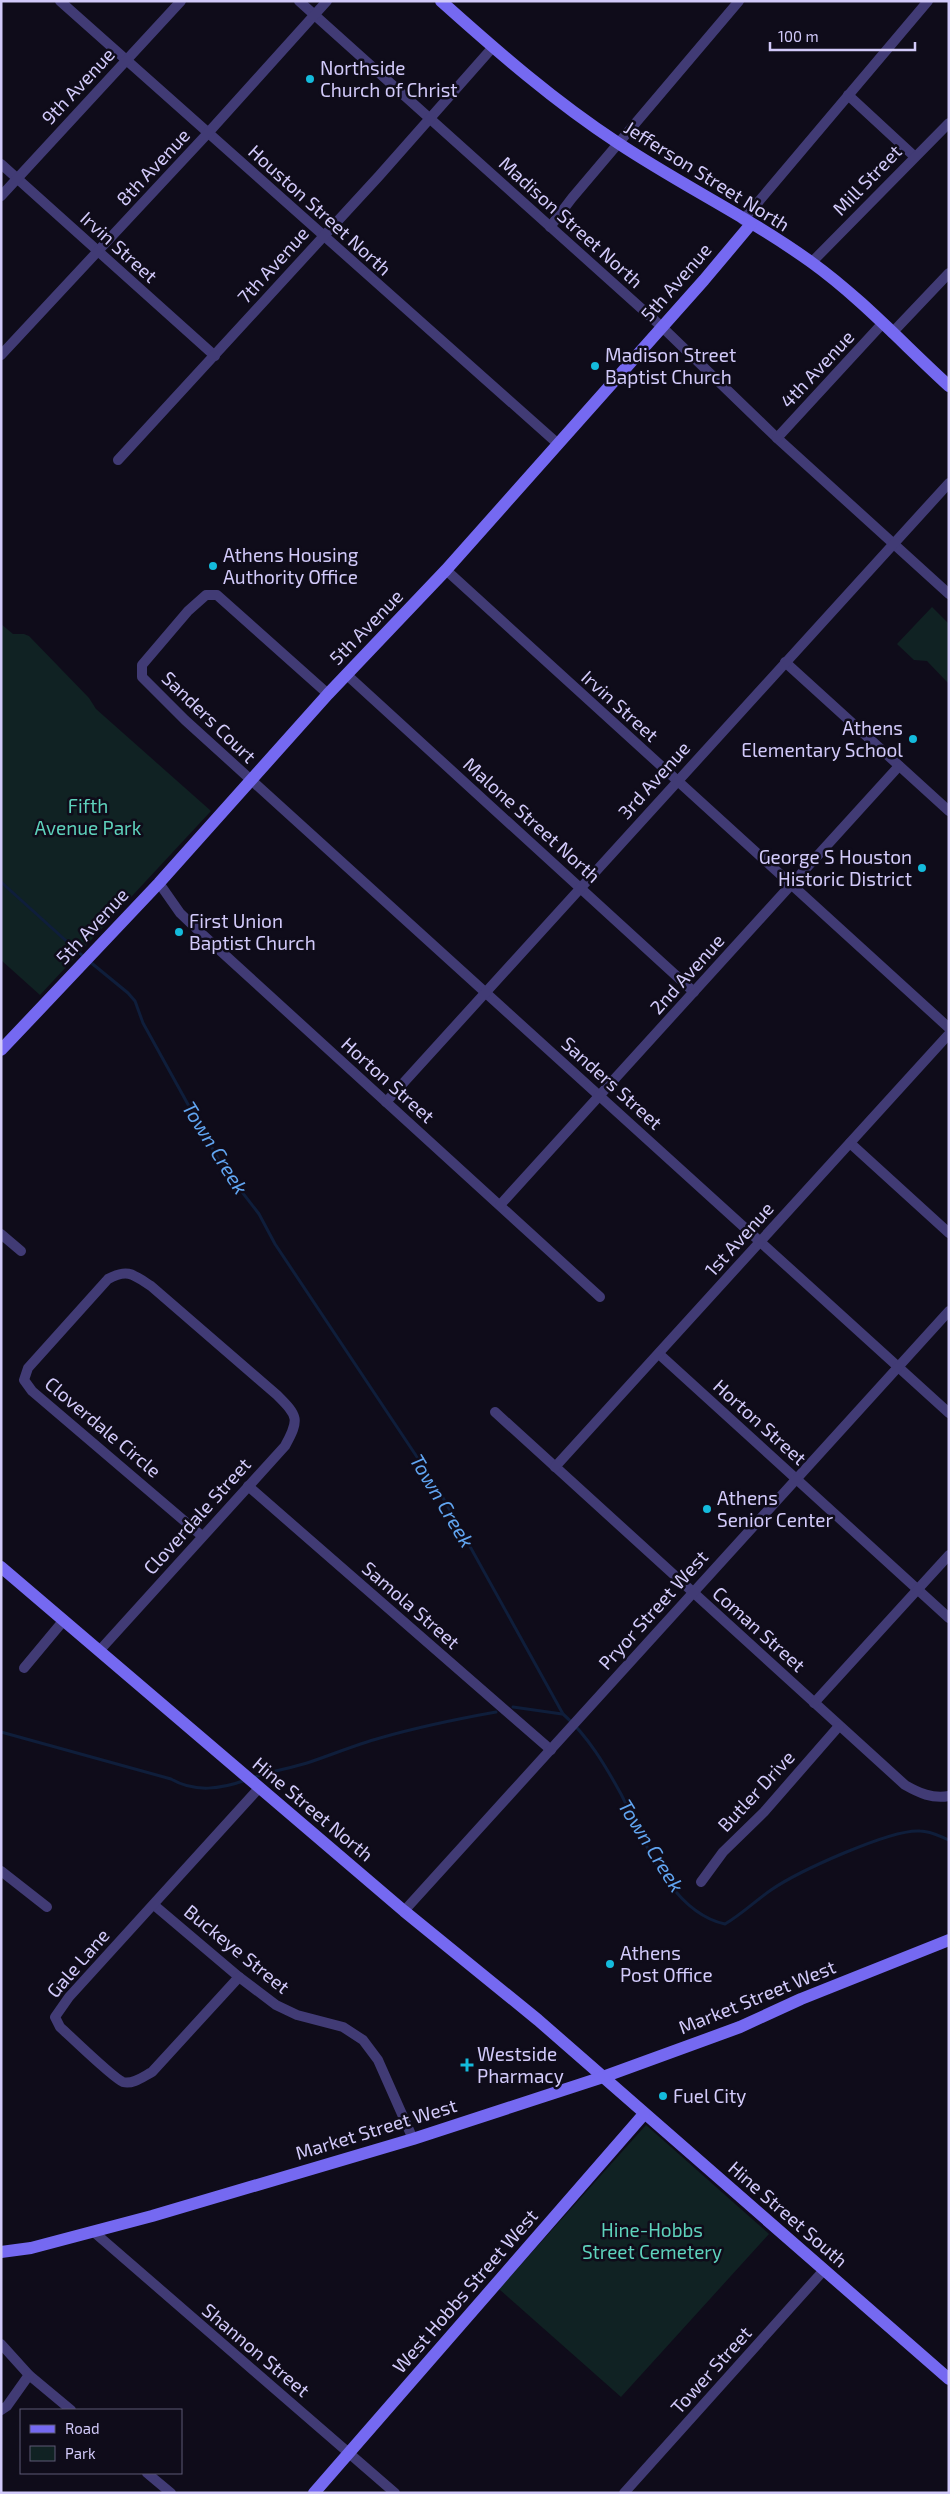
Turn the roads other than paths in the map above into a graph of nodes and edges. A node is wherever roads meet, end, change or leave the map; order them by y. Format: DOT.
graph roads {
  1 [pos="60,1"];
  2 [pos="182,1"];
  3 [pos="298,1"];
  4 [pos="327,1"];
  5 [pos="441,1"];
  6 [pos="739,1"];
  7 [pos="928,1"];
  8 [pos="314,16"];
  9 [pos="493,47"];
  10 [pos="127,60"];
  11 [pos="848,94"];
  12 [pos="430,119"];
  13 [pos="949,122"];
  14 [pos="208,134"];
  15 [pos="618,144"];
  16 [pos="914,156"];
  17 [pos="1,164"];
  18 [pos="17,178"];
  19 [pos="1,196"];
  20 [pos="747,222"];
  21 [pos="550,227"];
  22 [pos="322,236"];
  23 [pos="97,252"];
  24 [pos="811,262"];
  25 [pos="949,274"];
  26 [pos="882,324"];
  27 [pos="662,327"];
  28 [pos="892,333"];
  29 [pos="1,354"];
  30 [pos="215,356"];
  31 [pos="949,386"];
  32 [pos="777,438"];
  33 [pos="557,443"];
  34 [pos="118,460"];
  35 [pos="949,483"];
  36 [pos="893,544"];
  37 [pos="446,570"];
  38 [pos="949,594"];
  39 [pos="785,662"];
  40 [pos="346,675"];
  41 [pos="328,694"];
  42 [pos="899,766"];
  43 [pos="250,781"];
  44 [pos="677,781"];
  45 [pos="949,811"];
  46 [pos="158,882"];
  47 [pos="791,885"];
  48 [pos="580,888"];
  49 [pos="486,992"];
  50 [pos="694,992"];
  51 [pos="949,1028"];
  52 [pos="949,1034"];
  53 [pos="1,1050"];
  54 [pos="600,1095"];
  55 [pos="386,1102"];
  56 [pos="850,1143"];
  57 [pos="500,1205"];
  58 [pos="949,1233"];
  59 [pos="1,1234"];
  60 [pos="760,1242"];
  61 [pos="21,1251"];
  62 [pos="600,1297"];
  63 [pos="949,1311"];
  64 [pos="658,1354"];
  65 [pos="898,1367"];
  66 [pos="282,1400"];
  67 [pos="495,1412"];
  68 [pos="949,1413"];
  69 [pos="555,1467"];
  70 [pos="796,1479"];
  71 [pos="248,1486"];
  72 [pos="202,1536"];
  73 [pos="949,1555"];
  74 [pos="1,1567"];
  75 [pos="918,1589"];
  76 [pos="693,1592"];
  77 [pos="949,1618"];
  78 [pos="64,1620"];
  79 [pos="100,1650"];
  80 [pos="24,1668"];
  81 [pos="814,1703"];
  82 [pos="839,1726"];
  83 [pos="550,1750"];
  84 [pos="260,1788"];
  85 [pos="944,1797"];
  86 [pos="1,1871"];
  87 [pos="700,1882"];
  88 [pos="154,1904"];
  89 [pos="47,1907"];
  90 [pos="404,1911"];
  91 [pos="949,1940"];
  92 [pos="239,1977"];
  93 [pos="603,2077"];
  94 [pos="644,2114"];
  95 [pos="413,2139"];
  96 [pos="95,2233"];
  97 [pos="1,2252"];
  98 [pos="824,2270"];
  99 [pos="1,2344"];
  100 [pos="29,2375"];
  101 [pos="949,2379"];
  102 [pos="71,2409"];
  103 [pos="1,2410"];
  104 [pos="349,2452"];
  105 [pos="148,2474"];
  106 [pos="171,2493"];
  107 [pos="314,2493"];
  108 [pos="395,2493"];
  109 [pos="624,2493"];
  1 -- 10 [label="street, Houston Street North"];
  2 -- 10 [label="street, 9th Avenue"];
  3 -- 8 [label="street, Madison Street North"];
  4 -- 8 [label="street, 8th Avenue"];
  5 -- 9 [label="street, Jefferson Street North"];
  6 -- 15 [label="street"];
  7 -- 11 [label="street, 5th Avenue"];
  8 -- 12 [label="street, Madison Street North"];
  8 -- 14 [label="street, 8th Avenue"];
  9 -- 12 [label="street, 7th Avenue"];
  9 -- 15 [label="street, Jefferson Street North"];
  10 -- 14 [label="street, Houston Street North"];
  10 -- 18 [label="street, 9th Avenue"];
  11 -- 16 [label="street"];
  11 -- 20 [label="street, 5th Avenue"];
  12 -- 21 [label="street, Madison Street North"];
  12 -- 22 [label="street, 7th Avenue"];
  13 -- 16 [label="street, Mill Street"];
  14 -- 22 [label="street, Houston Street North"];
  14 -- 23 [label="street, 8th Avenue"];
  15 -- 20 [label="street, Jefferson Street North"];
  15 -- 21 [label="street"];
  16 -- 24 [label="street, Mill Street"];
  17 -- 18 [label="street, Irvin Street"];
  18 -- 19 [label="street, 9th Avenue"];
  18 -- 23 [label="street, Irvin Street"];
  20 -- 24 [label="street, Jefferson Street North"];
  20 -- 27 [label="street, 5th Avenue"];
  21 -- 27 [label="street, Madison Street North"];
  22 -- 30 [label="street, 7th Avenue"];
  22 -- 33 [label="street, Houston Street North"];
  23 -- 29 [label="street, 8th Avenue"];
  23 -- 30 [label="street, Irvin Street"];
  24 -- 26 [label="street, Jefferson Street North"];
  25 -- 28 [label="street"];
  26 -- 28 [label="street, Jefferson Street North"];
  26 -- 32 [label="street, 4th Avenue"];
  27 -- 32 [label="street, Madison Street North"];
  27 -- 33 [label="street, 5th Avenue"];
  28 -- 31 [label="street, Jefferson Street North"];
  30 -- 34 [label="street, 7th Avenue"];
  32 -- 36 [label="street, Madison Street North"];
  33 -- 37 [label="street, 5th Avenue"];
  35 -- 36 [label="street, 3rd Avenue"];
  36 -- 38 [label="street, Madison Street North"];
  36 -- 39 [label="street, 3rd Avenue"];
  37 -- 40 [label="street, 5th Avenue"];
  37 -- 44 [label="street, Irvin Street"];
  39 -- 42 [label="street"];
  39 -- 44 [label="street, 3rd Avenue"];
  40 -- 41 [label="street, 5th Avenue"];
  40 -- 48 [label="street, Malone Street North"];
  41 -- 43 [label="street, 5th Avenue"];
  41 -- 43 [label="street, Sanders Court"];
  42 -- 45 [label="street"];
  42 -- 47 [label="street, 2nd Avenue"];
  43 -- 46 [label="street, 5th Avenue"];
  43 -- 49 [label="street, Sanders Street"];
  44 -- 47 [label="street, Irvin Street"];
  44 -- 48 [label="street, 3rd Avenue"];
  46 -- 53 [label="street, 5th Avenue"];
  46 -- 55 [label="street, Horton Street"];
  47 -- 50 [label="street, 2nd Avenue"];
  47 -- 51 [label="street, Irvin Street"];
  48 -- 49 [label="street, 3rd Avenue"];
  48 -- 50 [label="street, Malone Street North"];
  49 -- 54 [label="street, Sanders Street"];
  49 -- 55 [label="street, 3rd Avenue"];
  50 -- 54 [label="street, 2nd Avenue"];
  52 -- 56 [label="street, 1st Avenue"];
  54 -- 57 [label="street, 2nd Avenue"];
  54 -- 60 [label="street, Sanders Street"];
  55 -- 57 [label="street, Horton Street"];
  56 -- 58 [label="street"];
  56 -- 60 [label="street, 1st Avenue"];
  57 -- 62 [label="street, Horton Street"];
  59 -- 61 [label="street"];
  60 -- 64 [label="street, 1st Avenue"];
  60 -- 65 [label="street, Sanders Street"];
  63 -- 65 [label="street, Pryor Street West"];
  64 -- 69 [label="street, 1st Avenue"];
  64 -- 70 [label="street, Horton Street"];
  65 -- 68 [label="street, Sanders Street"];
  65 -- 70 [label="street, Pryor Street West"];
  66 -- 71 [label="street, Cloverdale Street"];
  66 -- 72 [label="street, Cloverdale Circle"];
  67 -- 69 [label="street, Coman Street"];
  69 -- 76 [label="street, Coman Street"];
  70 -- 75 [label="street, Horton Street"];
  70 -- 76 [label="street, Pryor Street West"];
  71 -- 72 [label="street, Cloverdale Street"];
  71 -- 83 [label="street, Samola Street"];
  72 -- 79 [label="street, Cloverdale Street"];
  73 -- 75 [label="street"];
  74 -- 78 [label="street, Hine Street North"];
  75 -- 77 [label="street, Horton Street"];
  75 -- 81 [label="street"];
  76 -- 81 [label="street, Coman Street"];
  76 -- 83 [label="street, Pryor Street West"];
  78 -- 79 [label="street, Hine Street North"];
  78 -- 80 [label="street"];
  79 -- 84 [label="street, Hine Street North"];
  81 -- 82 [label="street, Coman Street"];
  82 -- 85 [label="street, Coman Street"];
  82 -- 87 [label="street, Butler Drive"];
  83 -- 90 [label="street, Pryor Street West"];
  84 -- 88 [label="street, Gale Lane"];
  84 -- 90 [label="street, Hine Street North"];
  86 -- 89 [label="street"];
  88 -- 92 [label="street, Buckeye Street"];
  88 -- 92 [label="street, Gale Lane"];
  90 -- 93 [label="street, Hine Street North"];
  91 -- 93 [label="street, Market Street West"];
  92 -- 95 [label="street, Buckeye Street"];
  93 -- 94 [label="street, Hine Street South"];
  93 -- 95 [label="street, Market Street West"];
  94 -- 98 [label="street, Hine Street South"];
  94 -- 104 [label="street, West Hobbs Street West"];
  95 -- 96 [label="street, Market Street West"];
  96 -- 97 [label="street, Market Street West"];
  96 -- 104 [label="street, Shannon Street"];
  98 -- 101 [label="street, Hine Street South"];
  98 -- 109 [label="street, Tower Street"];
  99 -- 100 [label="street"];
  100 -- 102 [label="street"];
  100 -- 103 [label="street"];
  104 -- 107 [label="street, West Hobbs Street West"];
  104 -- 108 [label="street, Shannon Street"];
  105 -- 106 [label="street"];
}
